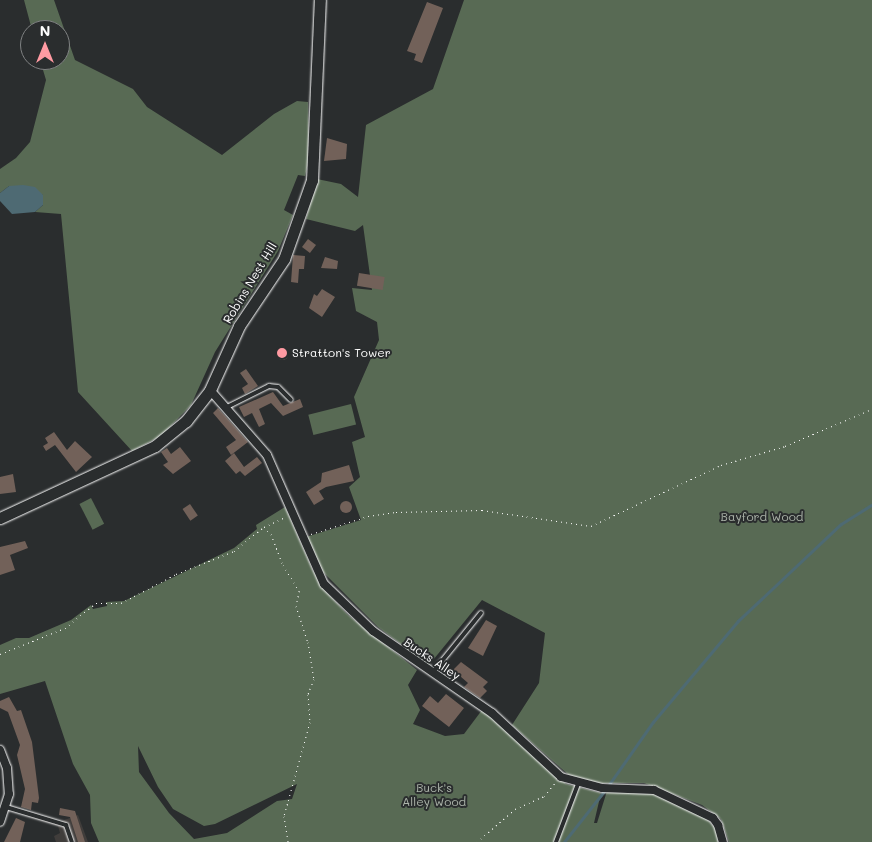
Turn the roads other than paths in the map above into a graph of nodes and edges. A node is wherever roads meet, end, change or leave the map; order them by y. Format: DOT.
graph roads {
  1 [pos="320,0"];
  2 [pos="210,390"];
  3 [pos="291,400"];
  4 [pos="227,407"];
  5 [pos="0,518"];
  6 [pos="481,613"];
  7 [pos="432,674"];
  8 [pos="0,750"];
  9 [pos="578,784"];
  10 [pos="6,807"];
  11 [pos="0,822"];
  12 [pos="72,842"];
  13 [pos="556,842"];
  14 [pos="723,842"];
  1 -- 2 [label="street, Robins Nest Hill"];
  2 -- 4 [label="street, Bucks Alley"];
  2 -- 5 [label="street, Robins Nest Hill"];
  3 -- 4 [label="lane"];
  4 -- 7 [label="street, Bucks Alley"];
  6 -- 7 [label="lane"];
  7 -- 9 [label="street, Bucks Alley"];
  8 -- 10 [label="street"];
  9 -- 13 [label="lane"];
  9 -- 14 [label="street, Bucks Alley"];
  10 -- 11 [label="street"];
  10 -- 12 [label="lane"];
}
